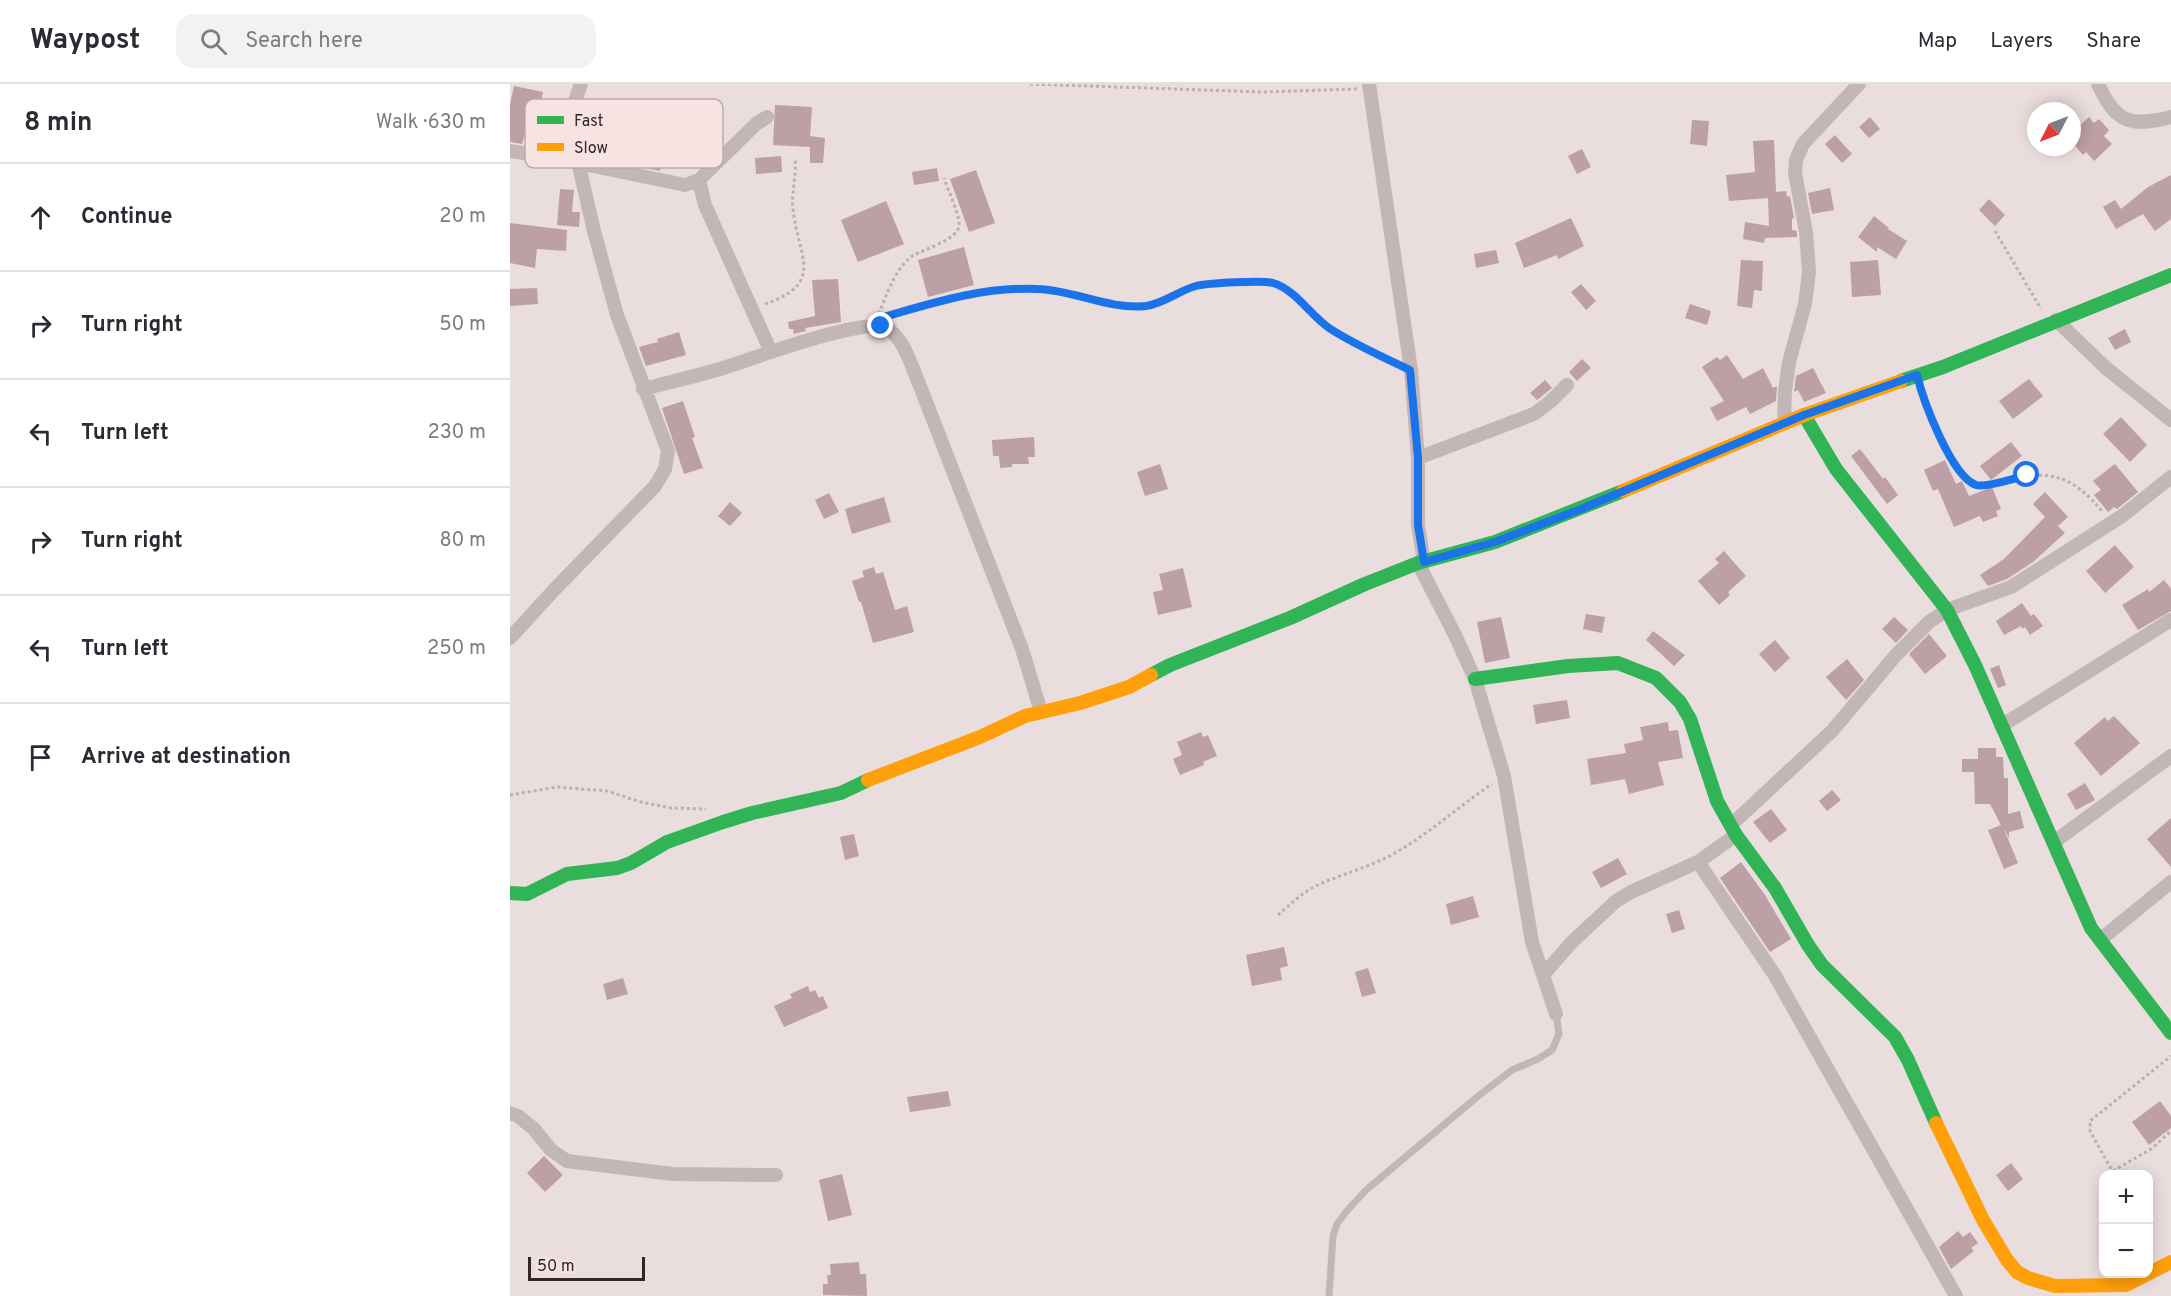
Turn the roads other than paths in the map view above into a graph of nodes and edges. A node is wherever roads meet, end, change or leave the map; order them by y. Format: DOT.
graph roads {
  1 [pos="581,84"];
  2 [pos="1859,84"];
  3 [pos="2098,84"];
  4 [pos="1370,86"];
  5 [pos="576,99"];
  6 [pos="766,117"];
  7 [pos="2171,117"];
  8 [pos="510,151"];
  9 [pos="525,153"];
  10 [pos="723,156"];
  11 [pos="579,168"];
  12 [pos="606,168"];
  13 [pos="711,168"];
  14 [pos="699,180"];
  15 [pos="2171,275"];
  16 [pos="2053,322"];
  17 [pos="771,352"];
  18 [pos="1567,385"];
  19 [pos="644,388"];
  20 [pos="1804,415"];
  21 [pos="2171,420"];
  22 [pos="1784,423"];
  23 [pos="1418,458"];
  24 [pos="2171,477"];
  25 [pos="1421,562"];
  26 [pos="1947,610"];
  27 [pos="2171,620"];
  28 [pos="510,638"];
  29 [pos="1475,679"];
  30 [pos="1041,712"];
  31 [pos="2001,726"];
  32 [pos="2171,756"];
  33 [pos="1734,830"];
  34 [pos="2054,842"];
  35 [pos="1698,862"];
  36 [pos="2171,882"];
  37 [pos="511,894"];
  38 [pos="2100,940"];
  39 [pos="1543,975"];
  40 [pos="1556,1014"];
  41 [pos="2171,1033"];
  42 [pos="510,1113"];
  43 [pos="776,1175"];
  44 [pos="2171,1262"];
  45 [pos="1329,1296"];
  46 [pos="1956,1296"];
  1 -- 5 [label="street"];
  2 -- 22 [label="street"];
  3 -- 7 [label="street"];
  4 -- 23 [label="street"];
  6 -- 10 [label="street"];
  8 -- 9 [label="street"];
  11 -- 19 [label="street"];
  12 -- 14 [label="street"];
  13 -- 14 [label="street"];
  14 -- 17 [label="street"];
  15 -- 16 [label="street"];
  16 -- 20 [label="street"];
  16 -- 21 [label="street"];
  17 -- 19 [label="street"];
  17 -- 30 [label="street"];
  18 -- 23 [label="street"];
  19 -- 28 [label="street"];
  20 -- 22 [label="street"];
  20 -- 26 [label="street"];
  22 -- 25 [label="street"];
  23 -- 25 [label="street"];
  24 -- 26 [label="street"];
  25 -- 29 [label="street"];
  25 -- 30 [label="street"];
  26 -- 31 [label="street"];
  26 -- 33 [label="street"];
  27 -- 31 [label="street"];
  29 -- 33 [label="street"];
  29 -- 39 [label="street"];
  30 -- 37 [label="street"];
  31 -- 34 [label="street"];
  32 -- 34 [label="street"];
  33 -- 35 [label="street"];
  33 -- 44 [label="street"];
  34 -- 38 [label="street"];
  35 -- 39 [label="street"];
  35 -- 46 [label="street"];
  36 -- 38 [label="street"];
  38 -- 41 [label="street"];
  39 -- 40 [label="street"];
  40 -- 45 [label="lane"];
  42 -- 43 [label="street"];
}
